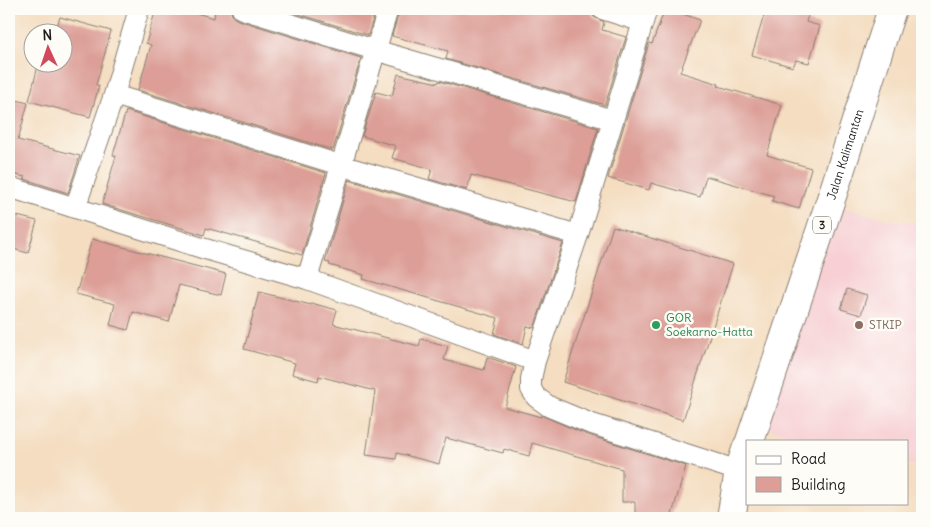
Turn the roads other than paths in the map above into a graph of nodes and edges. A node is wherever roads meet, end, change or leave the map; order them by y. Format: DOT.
graph roads {
  1 [pos="139,9"];
  2 [pos="242,9"];
  3 [pos="388,9"];
  4 [pos="602,9"];
  5 [pos="892,9"];
  6 [pos="645,15"];
  7 [pos="375,50"];
  8 [pos="114,95"];
  9 [pos="613,120"];
  10 [pos="340,165"];
  11 [pos="9,186"];
  12 [pos="75,208"];
  13 [pos="578,235"];
  14 [pos="307,279"];
  15 [pos="536,361"];
  16 [pos="750,440"];
  17 [pos="743,459"];
  18 [pos="731,518"];
  1 -- 8 [label="street"];
  2 -- 7 [label="street"];
  3 -- 7 [label="street"];
  4 -- 6 [label="street"];
  5 -- 16 [label="highway, Jalan Kalimantan / 3"];
  6 -- 9 [label="street"];
  7 -- 9 [label="street"];
  7 -- 10 [label="street"];
  8 -- 10 [label="street"];
  8 -- 12 [label="street"];
  9 -- 13 [label="street"];
  10 -- 13 [label="street"];
  10 -- 14 [label="street"];
  11 -- 12 [label="street"];
  12 -- 14 [label="street"];
  13 -- 15 [label="street"];
  14 -- 15 [label="street"];
  15 -- 17 [label="street"];
  17 -- 18 [label="highway"];
}
